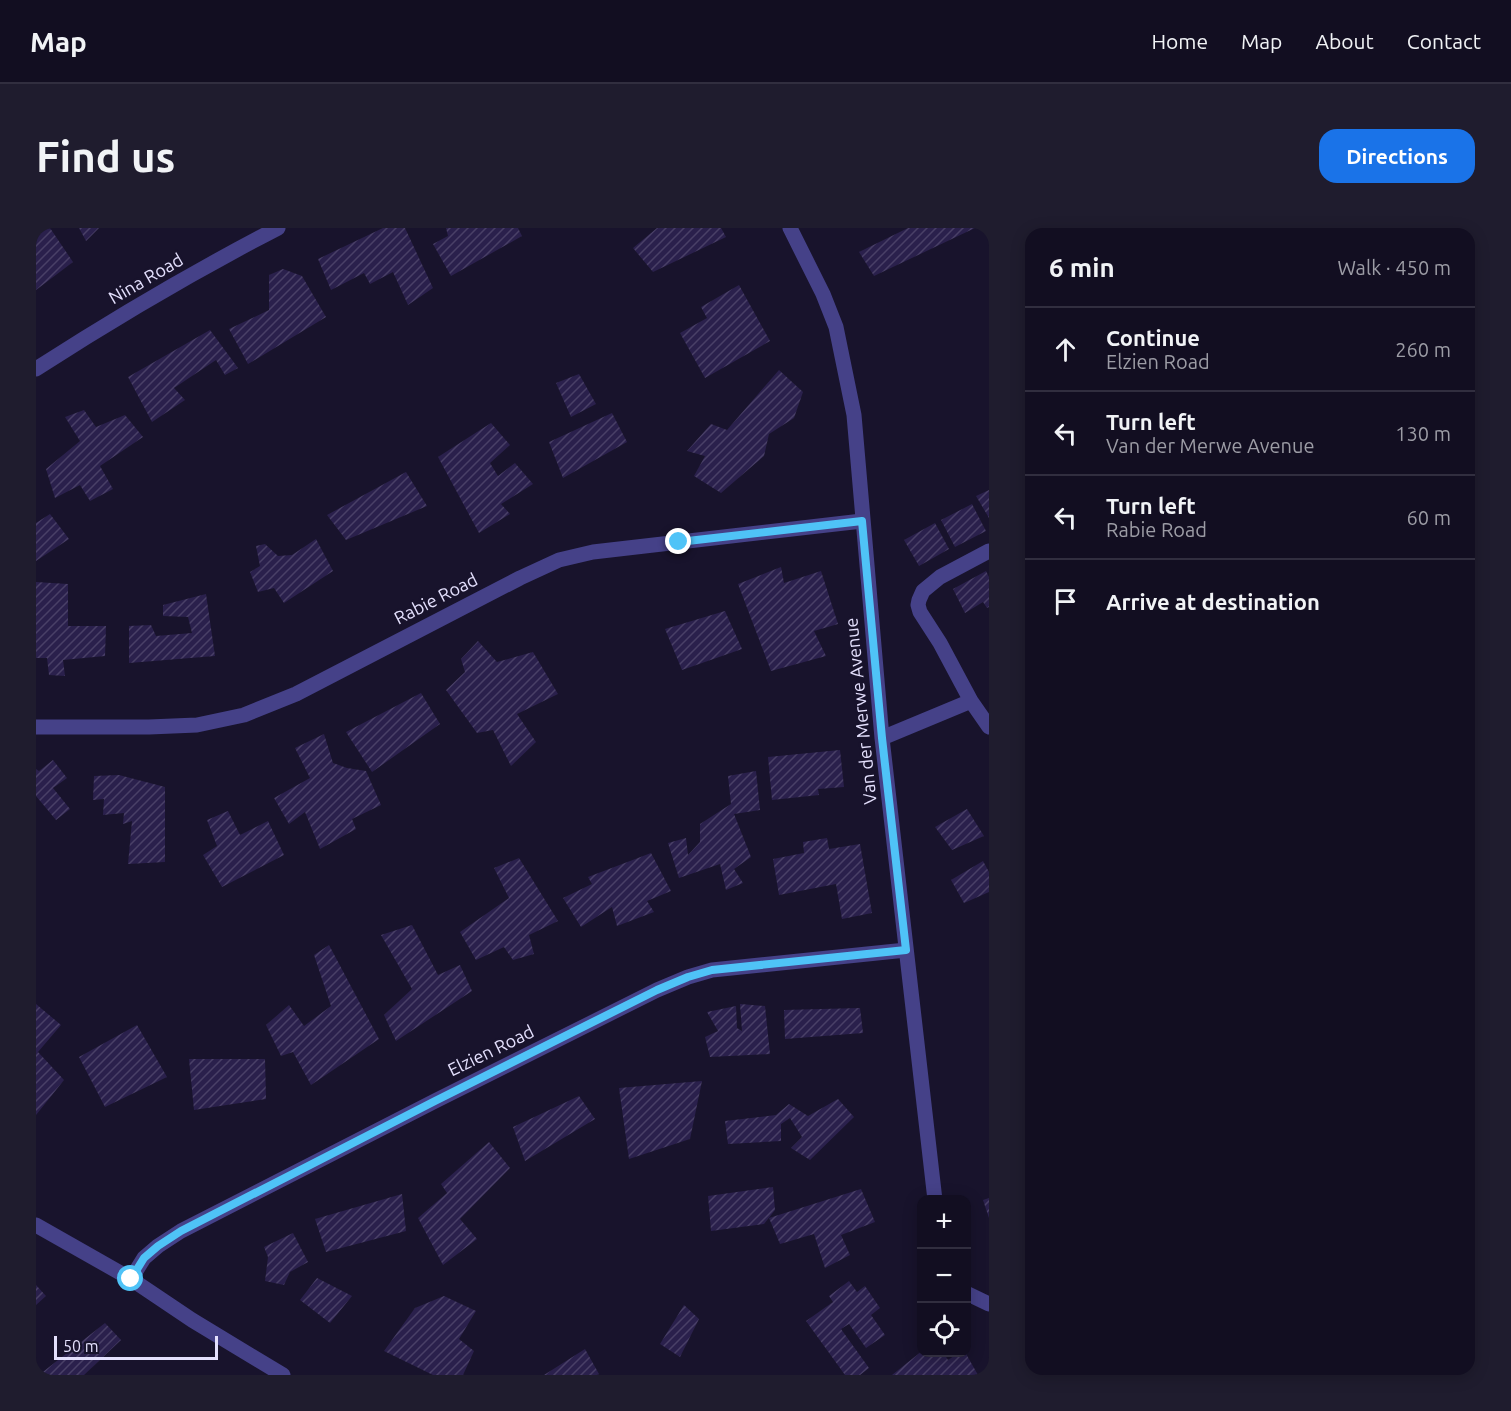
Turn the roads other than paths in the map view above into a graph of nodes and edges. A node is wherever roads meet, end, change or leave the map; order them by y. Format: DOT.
graph roads {
  1 [pos="278,228"];
  2 [pos="790,228"];
  3 [pos="36,369"];
  4 [pos="862,521"];
  5 [pos="989,551"];
  6 [pos="971,701"];
  7 [pos="36,727"];
  8 [pos="989,727"];
  9 [pos="882,738"];
  10 [pos="906,950"];
  11 [pos="934,1195"];
  12 [pos="36,1225"];
  13 [pos="131,1279"];
  14 [pos="971,1295"];
  15 [pos="989,1304"];
  16 [pos="283,1375"];
  1 -- 3 [label="street, Nina Road"];
  2 -- 4 [label="street, Van der Merwe Avenue"];
  4 -- 7 [label="street, Rabie Road"];
  4 -- 9 [label="street, Van der Merwe Avenue"];
  5 -- 6 [label="street"];
  6 -- 8 [label="street"];
  6 -- 9 [label="street"];
  9 -- 10 [label="street, Van der Merwe Avenue"];
  10 -- 11 [label="street, Van der Merwe Avenue"];
  10 -- 13 [label="street, Elzien Road"];
  12 -- 13 [label="street"];
  13 -- 16 [label="street"];
  14 -- 15 [label="street"];
}
